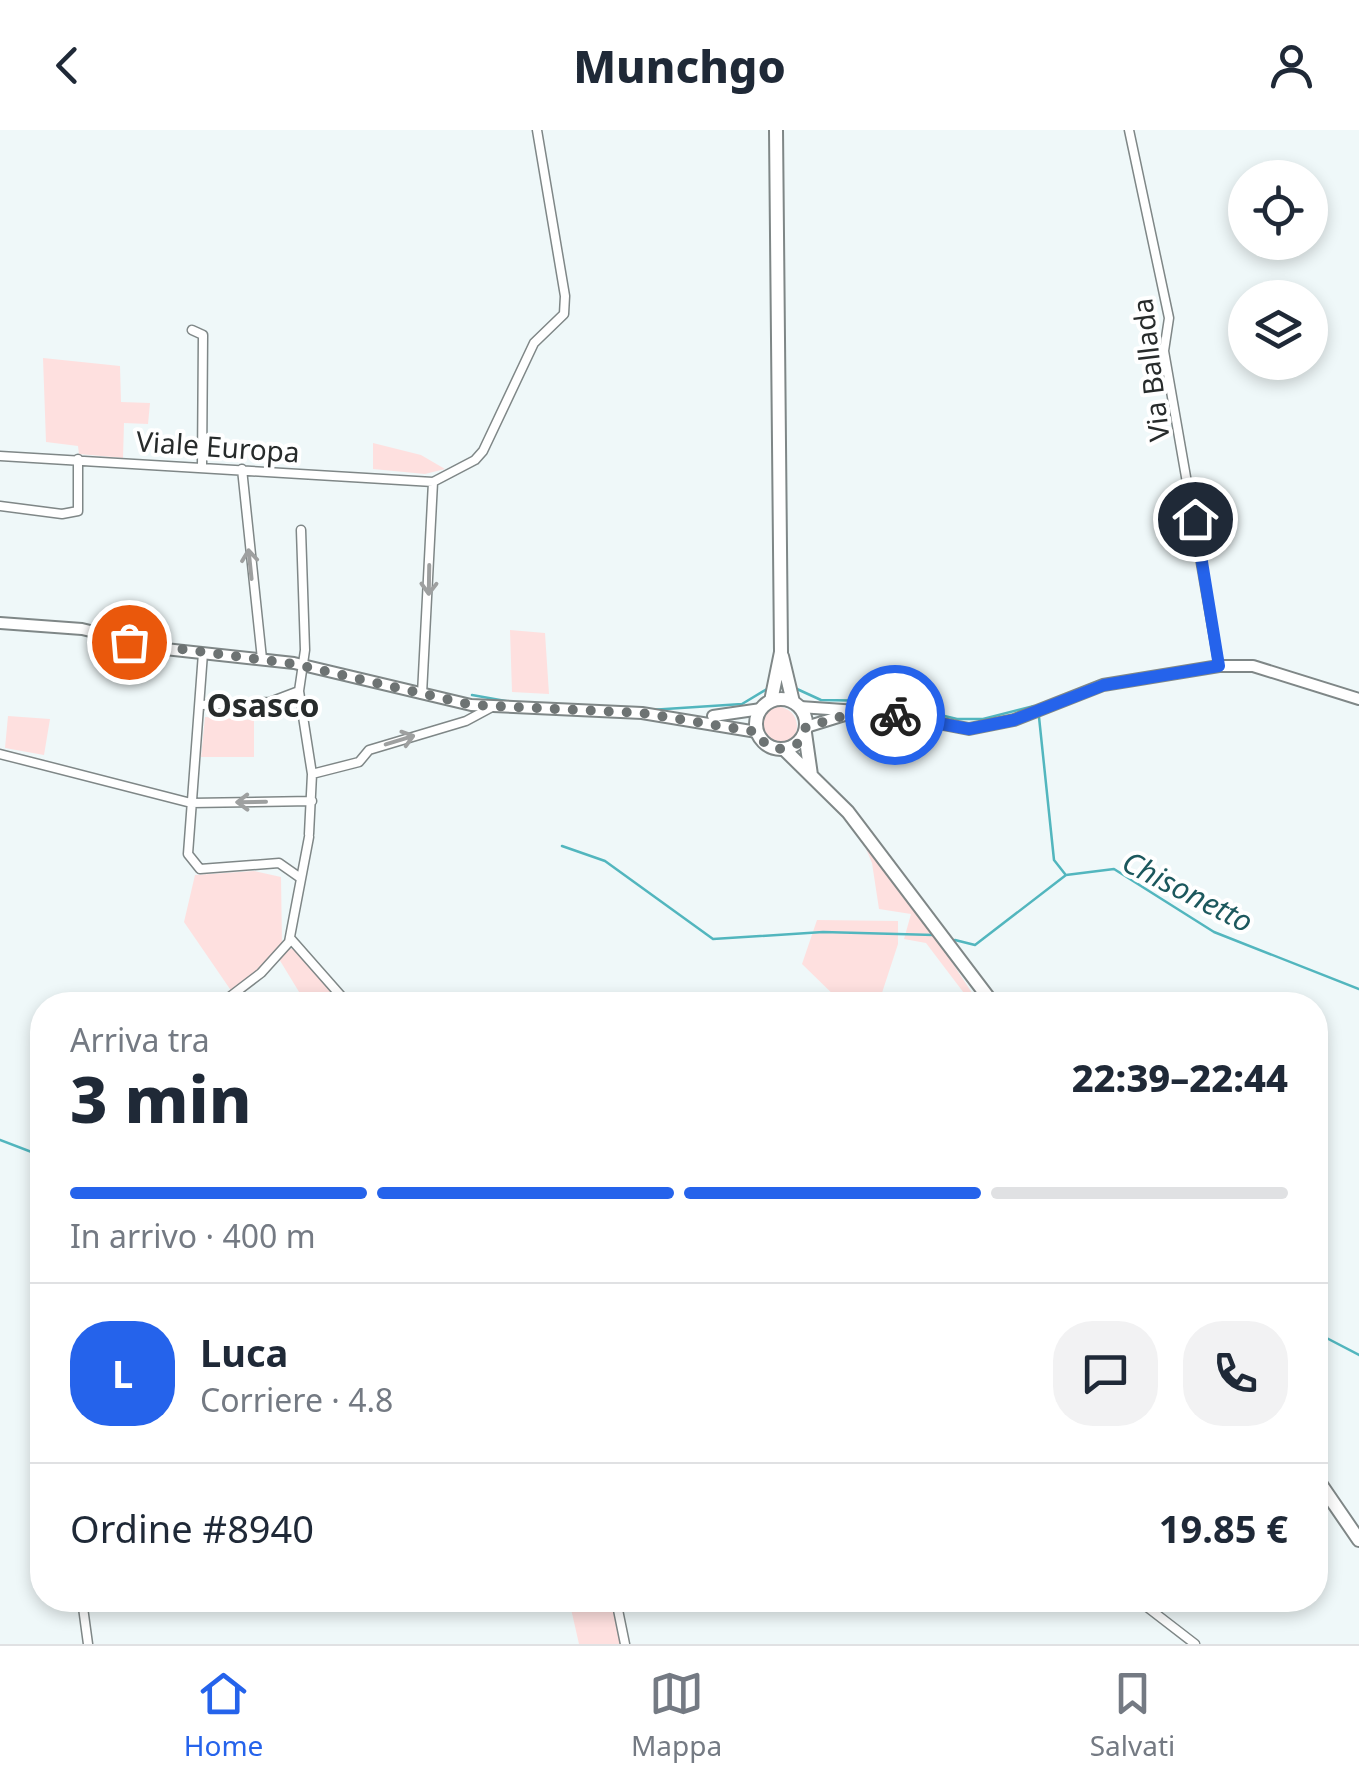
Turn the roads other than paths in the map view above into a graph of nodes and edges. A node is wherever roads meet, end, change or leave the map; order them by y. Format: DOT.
graph roads {
  1 [pos="537,130"];
  2 [pos="776,130"];
  3 [pos="1129,130"];
  4 [pos="192,330"];
  5 [pos="0,456"];
  6 [pos="78,460"];
  7 [pos="202,467"];
  8 [pos="242,469"];
  9 [pos="432,482"];
  10 [pos="0,506"];
  11 [pos="301,530"];
  12 [pos="0,623"];
  13 [pos="781,652"];
  14 [pos="204,653"];
  15 [pos="262,660"];
  16 [pos="304,666"];
  17 [pos="1219,666"];
  18 [pos="300,692"];
  19 [pos="422,694"];
  20 [pos="1359,700"];
  21 [pos="797,704"];
  22 [pos="202,705"];
  23 [pos="766,705"];
  24 [pos="492,706"];
  25 [pos="860,711"];
  26 [pos="668,717"];
  27 [pos="806,730"];
  28 [pos="757,732"];
  29 [pos="784,749"];
  30 [pos="0,754"];
  31 [pos="312,774"];
  32 [pos="812,777"];
  33 [pos="312,801"];
  34 [pos="191,803"];
  35 [pos="299,878"];
  36 [pos="290,938"];
  37 [pos="236,992"];
  38 [pos="338,992"];
  39 [pos="985,992"];
  40 [pos="1328,1495"];
  41 [pos="1359,1540"];
  42 [pos="84,1612"];
  43 [pos="618,1612"];
  44 [pos="1154,1612"];
  45 [pos="88,1644"];
  46 [pos="625,1644"];
  47 [pos="1195,1644"];
  1 -- 9 [label="street"];
  2 -- 13 [label="main road"];
  3 -- 17 [label="street, Via Ballada"];
  4 -- 7 [label="street"];
  5 -- 6 [label="street, Viale Europa"];
  6 -- 7 [label="street, Viale Europa"];
  6 -- 10 [label="street"];
  7 -- 8 [label="street, Viale Europa"];
  8 -- 9 [label="street, Viale Europa"];
  15 -- 8 [label="street, one-way"];
  9 -- 19 [label="street, one-way"];
  11 -- 16 [label="street"];
  12 -- 14 [label="street"];
  13 -- 21 [label="main road"];
  13 -- 23 [label="main road"];
  14 -- 15 [label="street"];
  14 -- 22 [label="street"];
  15 -- 16 [label="street"];
  16 -- 18 [label="street"];
  16 -- 19 [label="street"];
  17 -- 20 [label="street"];
  17 -- 25 [label="street"];
  18 -- 22 [label="street"];
  18 -- 31 [label="street"];
  19 -- 24 [label="street"];
  21 -- 23 [label="main road"];
  21 -- 25 [label="street"];
  21 -- 27 [label="main road"];
  22 -- 34 [label="street"];
  23 -- 26 [label="street"];
  23 -- 28 [label="main road"];
  24 -- 26 [label="street"];
  31 -- 24 [label="street, one-way"];
  25 -- 27 [label="street"];
  26 -- 28 [label="street"];
  27 -- 29 [label="main road"];
  27 -- 32 [label="main road"];
  28 -- 29 [label="main road"];
  29 -- 32 [label="main road"];
  30 -- 34 [label="street"];
  31 -- 33 [label="street"];
  32 -- 39 [label="main road"];
  33 -- 34 [label="street, one-way"];
  33 -- 35 [label="street"];
  34 -- 35 [label="street"];
  35 -- 36 [label="street"];
  36 -- 37 [label="street"];
  36 -- 38 [label="street"];
  40 -- 41 [label="main road"];
  42 -- 45 [label="street"];
  43 -- 46 [label="street"];
  44 -- 47 [label="street"];
}
